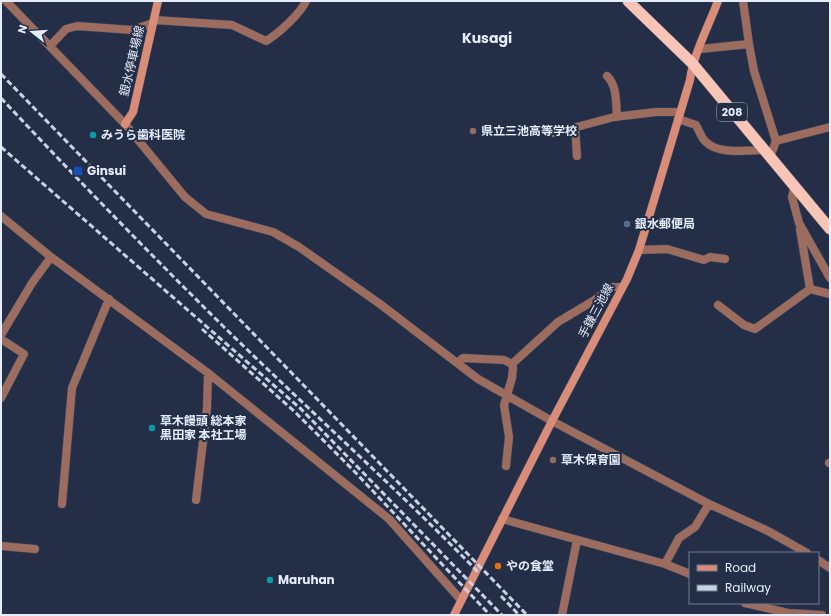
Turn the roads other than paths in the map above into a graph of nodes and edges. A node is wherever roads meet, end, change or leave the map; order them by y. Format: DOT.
graph roads {
  1 [pos="6,1"];
  2 [pos="158,1"];
  3 [pos="306,1"];
  4 [pos="628,1"];
  5 [pos="718,1"];
  6 [pos="743,1"];
  7 [pos="153,21"];
  8 [pos="749,44"];
  9 [pos="50,46"];
  10 [pos="700,49"];
  11 [pos="692,63"];
  12 [pos="607,76"];
  13 [pos="679,115"];
  14 [pos="617,116"];
  15 [pos="124,124"];
  16 [pos="575,127"];
  17 [pos="830,127"];
  18 [pos="554,133"];
  19 [pos="776,141"];
  20 [pos="767,154"];
  21 [pos="577,156"];
  22 [pos="795,185"];
  23 [pos="1,216"];
  24 [pos="799,223"];
  25 [pos="830,229"];
  26 [pos="639,250"];
  27 [pos="51,256"];
  28 [pos="725,259"];
  29 [pos="830,278"];
  30 [pos="622,288"];
  31 [pos="810,289"];
  32 [pos="830,294"];
  33 [pos="109,300"];
  34 [pos="718,305"];
  35 [pos="1,335"];
  36 [pos="1,339"];
  37 [pos="457,363"];
  38 [pos="512,364"];
  39 [pos="208,373"];
  40 [pos="507,396"];
  41 [pos="1,398"];
  42 [pos="552,421"];
  43 [pos="506,466"];
  44 [pos="196,500"];
  45 [pos="62,504"];
  46 [pos="709,504"];
  47 [pos="502,518"];
  48 [pos="576,540"];
  49 [pos="1,546"];
  50 [pos="36,549"];
  51 [pos="805,552"];
  52 [pos="819,561"];
  53 [pos="664,564"];
  54 [pos="830,568"];
  55 [pos="689,574"];
  56 [pos="461,600"];
  57 [pos="749,604"];
  58 [pos="788,614"];
  59 [pos="454,615"];
  60 [pos="562,615"];
  61 [pos="822,615"];
  1 -- 9 [label="street"];
  2 -- 7 [label="main road, 銀水停車場線"];
  3 -- 7 [label="street"];
  4 -- 11 [label="highway, 208"];
  5 -- 10 [label="main road, 手鎌三池線"];
  6 -- 8 [label="street"];
  7 -- 9 [label="street"];
  7 -- 15 [label="main road, 銀水停車場線"];
  8 -- 10 [label="street"];
  8 -- 19 [label="street"];
  9 -- 15 [label="street"];
  10 -- 11 [label="main road, 手鎌三池線"];
  11 -- 13 [label="main road, 手鎌三池線"];
  11 -- 20 [label="highway, 208"];
  12 -- 14 [label="street"];
  13 -- 14 [label="street"];
  13 -- 20 [label="street"];
  13 -- 26 [label="main road, 手鎌三池線"];
  14 -- 16 [label="street"];
  15 -- 37 [label="street"];
  16 -- 18 [label="street"];
  16 -- 21 [label="street"];
  17 -- 19 [label="street"];
  19 -- 20 [label="street"];
  20 -- 22 [label="highway, 208"];
  22 -- 24 [label="street"];
  22 -- 25 [label="highway, 208"];
  23 -- 27 [label="street"];
  24 -- 29 [label="street"];
  24 -- 31 [label="street"];
  26 -- 28 [label="street"];
  26 -- 30 [label="main road, 手鎌三池線"];
  27 -- 33 [label="street"];
  27 -- 35 [label="street"];
  30 -- 38 [label="street"];
  30 -- 42 [label="main road, 手鎌三池線"];
  31 -- 32 [label="street"];
  31 -- 34 [label="street"];
  33 -- 39 [label="street"];
  33 -- 45 [label="street"];
  36 -- 41 [label="street"];
  37 -- 38 [label="street"];
  37 -- 40 [label="street"];
  38 -- 40 [label="street"];
  39 -- 44 [label="street"];
  39 -- 56 [label="street"];
  40 -- 42 [label="street"];
  40 -- 43 [label="street"];
  42 -- 46 [label="street"];
  42 -- 47 [label="main road, 手鎌三池線"];
  46 -- 51 [label="street"];
  46 -- 53 [label="street"];
  47 -- 48 [label="street"];
  47 -- 56 [label="main road, 手鎌三池線"];
  48 -- 53 [label="street"];
  48 -- 60 [label="street"];
  49 -- 50 [label="street"];
  52 -- 54 [label="street"];
  53 -- 55 [label="street"];
  56 -- 59 [label="main road, 手鎌三池線"];
  57 -- 58 [label="street"];
  58 -- 61 [label="street"];
}
